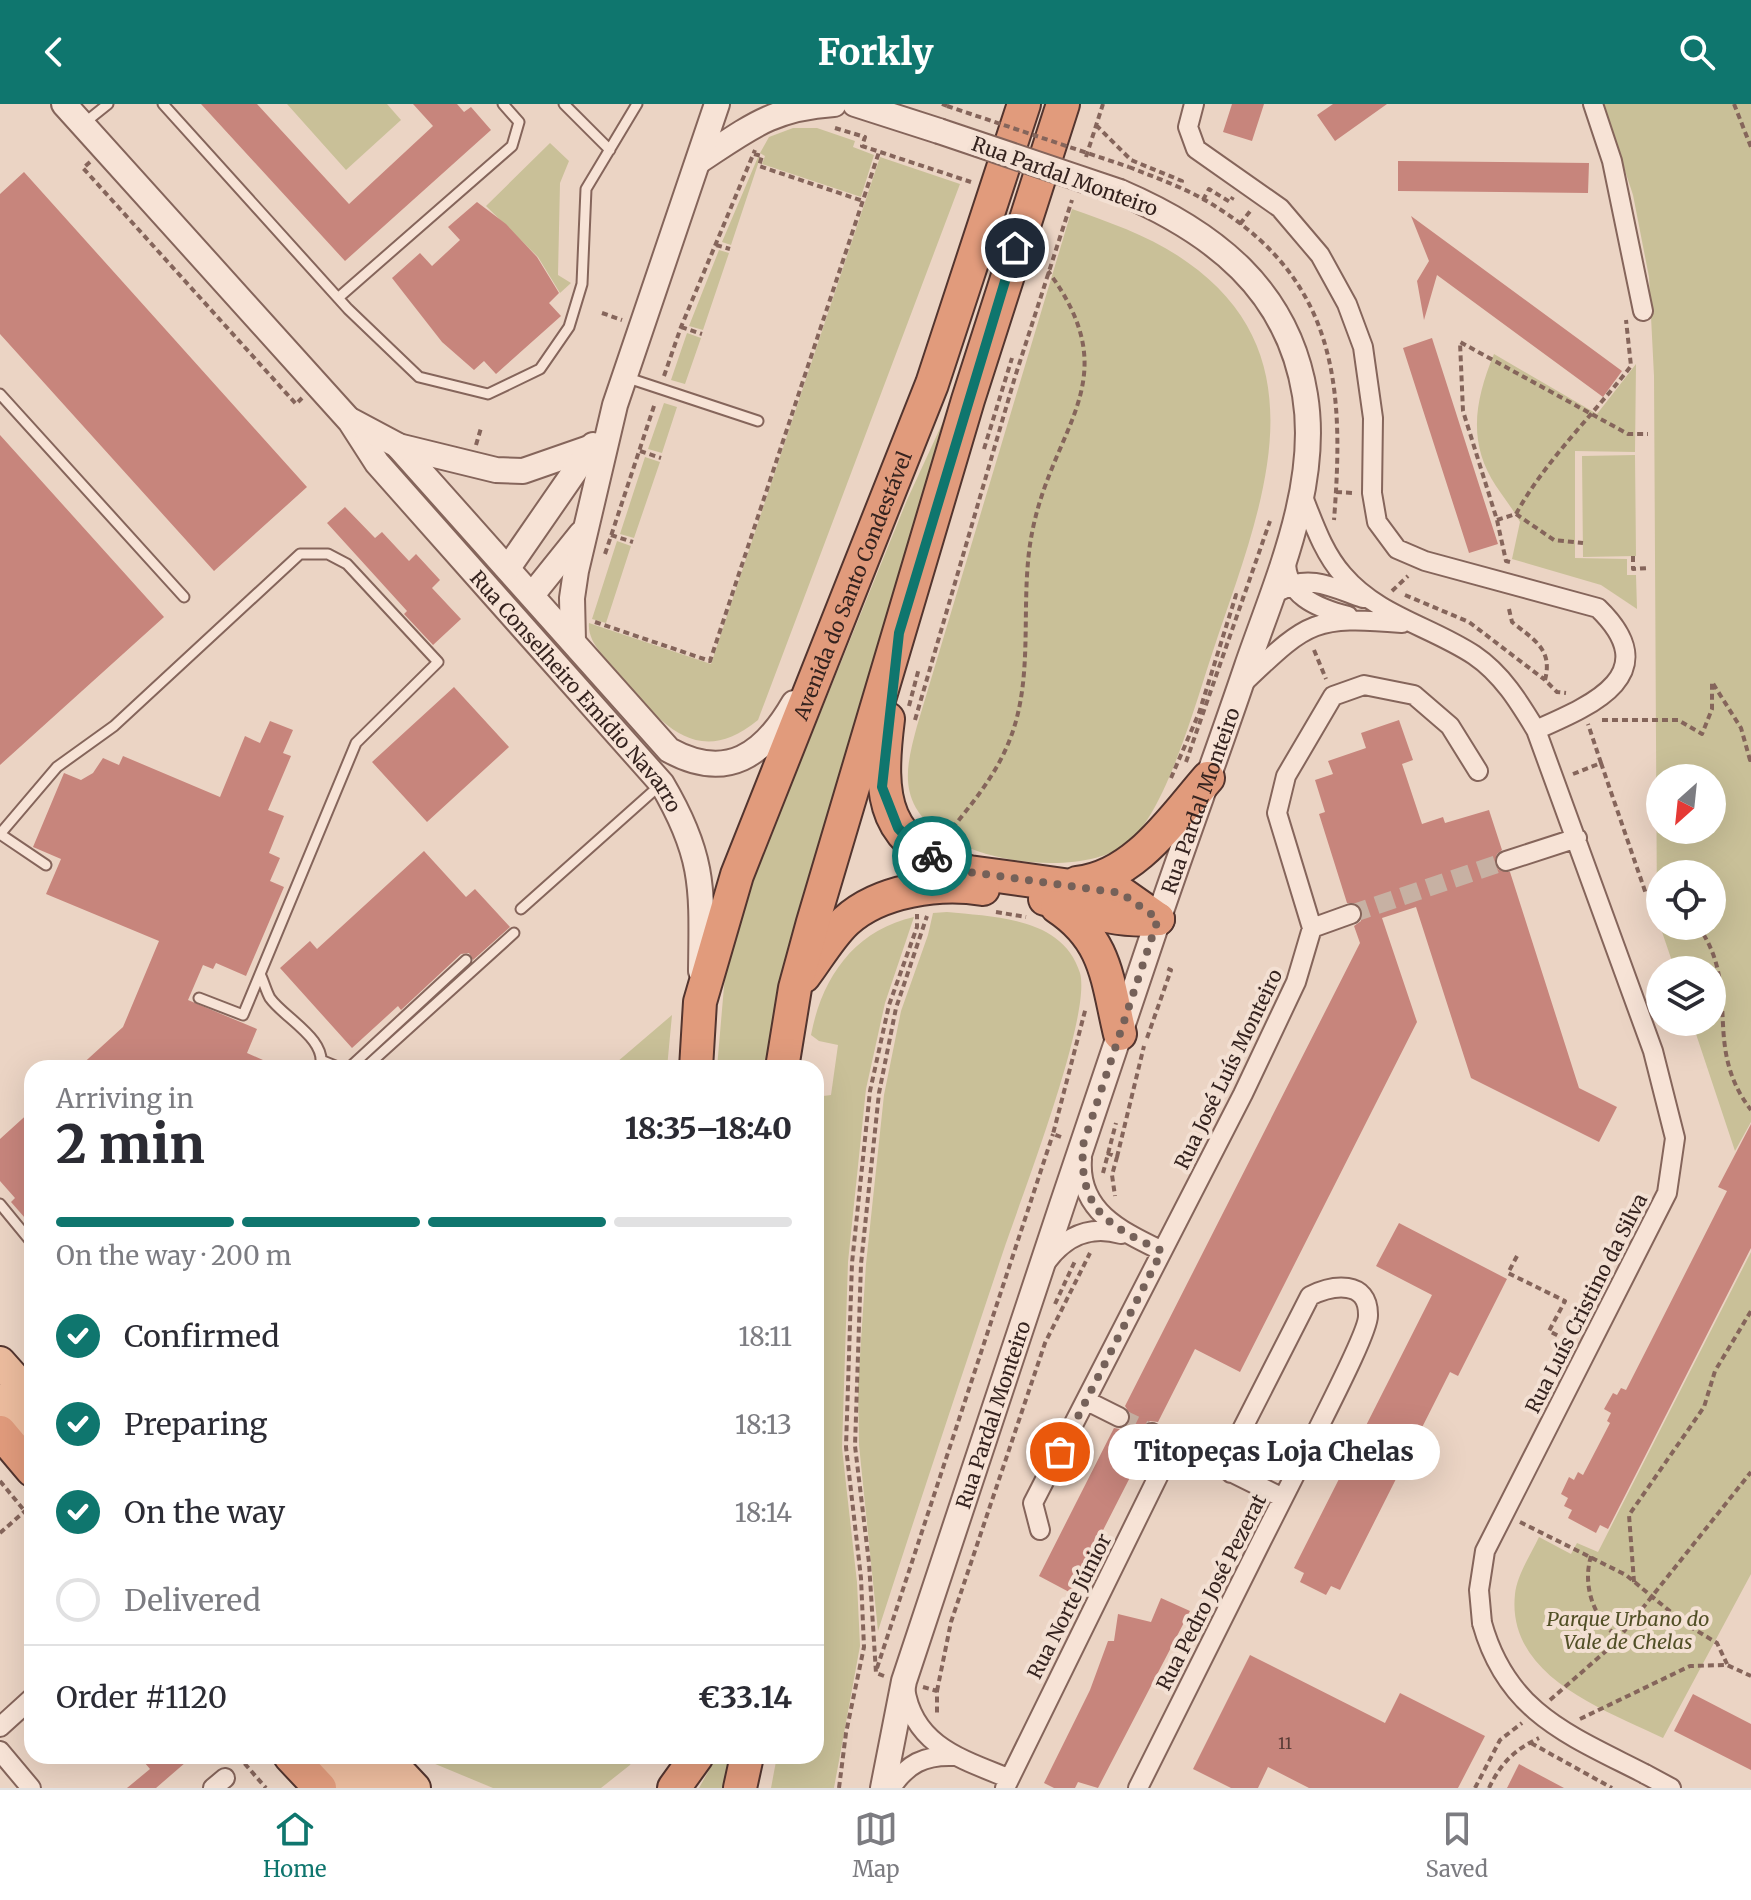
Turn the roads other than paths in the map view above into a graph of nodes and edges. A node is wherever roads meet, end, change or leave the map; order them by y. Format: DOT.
graph roads {
  1 [pos="64,104"];
  2 [pos="108,104"];
  3 [pos="163,104"];
  4 [pos="503,104"];
  5 [pos="564,104"];
  6 [pos="637,104"];
  7 [pos="717,104"];
  8 [pos="855,104"];
  9 [pos="1024,104"];
  10 [pos="1063,104"];
  11 [pos="1194,104"];
  12 [pos="1593,104"];
  13 [pos="827,114"];
  14 [pos="83,124"];
  15 [pos="610,150"];
  16 [pos="699,161"];
  17 [pos="338,298"];
  18 [pos="1634,312"];
  19 [pos="624,377"];
  20 [pos="0,394"];
  21 [pos="615,405"];
  22 [pos="350,421"];
  23 [pos="758,421"];
  24 [pos="397,445"];
  25 [pos="592,447"];
  26 [pos="1301,492"];
  27 [pos="584,531"];
  28 [pos="1286,551"];
  29 [pos="1291,585"];
  30 [pos="512,590"];
  31 [pos="1377,594"];
  32 [pos="184,597"];
  33 [pos="1268,607"];
  34 [pos="1362,619"];
  35 [pos="1408,624"];
  36 [pos="573,641"];
  37 [pos="829,641"];
  38 [pos="911,643"];
  39 [pos="1240,686"];
  40 [pos="1536,730"];
  41 [pos="1478,771"];
  42 [pos="1208,778"];
  43 [pos="662,784"];
  44 [pos="0,834"];
  45 [pos="1577,838"];
  46 [pos="936,858"];
  47 [pos="1506,861"];
  48 [pos="46,865"];
  49 [pos="1047,901"];
  50 [pos="521,909"];
  51 [pos="1351,914"];
  52 [pos="1158,919"];
  53 [pos="1312,928"];
  54 [pos="514,933"];
  55 [pos="466,960"];
  56 [pos="260,974"];
  57 [pos="795,988"];
  58 [pos="199,998"];
  59 [pos="700,1002"];
  60 [pos="1120,1034"];
  61 [pos="321,1060"];
  62 [pos="358,1060"];
  63 [pos="374,1060"];
  64 [pos="696,1060"];
  65 [pos="783,1060"];
  66 [pos="1083,1145"];
  67 [pos="0,1204"];
  68 [pos="24,1233"];
  69 [pos="1135,1238"];
  70 [pos="1162,1251"];
  71 [pos="1042,1267"];
  72 [pos="3,1378"];
  73 [pos="24,1390"];
  74 [pos="1087,1401"];
  75 [pos="1119,1417"];
  76 [pos="24,1420"];
  77 [pos="0,1432"];
  78 [pos="1152,1433"];
  79 [pos="1174,1444"];
  80 [pos="24,1460"];
  81 [pos="1231,1473"];
  82 [pos="1283,1498"];
  83 [pos="1040,1530"];
  84 [pos="904,1681"];
  85 [pos="24,1705"];
  86 [pos="0,1727"];
  87 [pos="0,1751"];
  88 [pos="953,1756"];
  89 [pos="298,1764"];
  90 [pos="326,1764"];
  91 [pos="358,1764"];
  92 [pos="392,1764"];
  93 [pos="691,1764"];
  94 [pos="745,1764"];
  95 [pos="1006,1783"];
  96 [pos="31,1788"];
  97 [pos="320,1788"];
  98 [pos="348,1788"];
  99 [pos="380,1788"];
  100 [pos="415,1788"];
  101 [pos="674,1788"];
  102 [pos="740,1788"];
  103 [pos="883,1788"];
  104 [pos="891,1788"];
  105 [pos="1138,1788"];
  106 [pos="1671,1788"];
  1 -- 14 [label="street, Rua Conselheiro Emídio Navarro"];
  2 -- 14 [label="lane"];
  3 -- 17 [label="lane"];
  4 -- 17 [label="lane"];
  5 -- 15 [label="lane"];
  6 -- 15 [label="lane"];
  7 -- 16 [label="street"];
  8 -- 26 [label="street, Rua Pardal Monteiro, bridge"];
  9 -- 37 [label="highway, Avenida do Santo Condestável"];
  10 -- 38 [label="highway"];
  11 -- 40 [label="street"];
  12 -- 18 [label="street"];
  13 -- 16 [label="street"];
  14 -- 22 [label="street, Rua Conselheiro Emídio Navarro"];
  15 -- 17 [label="lane"];
  16 -- 19 [label="street"];
  19 -- 21 [label="street"];
  19 -- 23 [label="lane"];
  20 -- 32 [label="lane"];
  21 -- 25 [label="street"];
  21 -- 27 [label="street"];
  22 -- 24 [label="street, Rua Conselheiro Emídio Navarro"];
  22 -- 30 [label="street, Rua Conselheiro Emídio Navarro"];
  24 -- 25 [label="street"];
  24 -- 30 [label="street, Rua Conselheiro Emídio Navarro"];
  25 -- 30 [label="street"];
  26 -- 28 [label="street, Rua Pardal Monteiro"];
  26 -- 31 [label="street"];
  27 -- 30 [label="street"];
  27 -- 36 [label="street"];
  28 -- 29 [label="street"];
  28 -- 33 [label="street, Rua Pardal Monteiro"];
  29 -- 31 [label="street"];
  29 -- 33 [label="street"];
  29 -- 34 [label="street"];
  30 -- 36 [label="street, Rua Conselheiro Emídio Navarro"];
  30 -- 43 [label="street, Rua Conselheiro Emídio Navarro"];
  31 -- 35 [label="street"];
  33 -- 39 [label="street, Rua Pardal Monteiro"];
  34 -- 35 [label="street"];
  34 -- 39 [label="street"];
  35 -- 40 [label="street, Rua Luís Cristino da Silva"];
  36 -- 37 [label="street, Rua Conselheiro Emídio Navarro"];
  37 -- 59 [label="highway, Avenida do Santo Condestável"];
  38 -- 46 [label="highway"];
  38 -- 57 [label="highway"];
  39 -- 42 [label="street, Rua Pardal Monteiro"];
  40 -- 45 [label="street, Rua Luís Cristino da Silva"];
  41 -- 53 [label="street"];
  42 -- 49 [label="highway"];
  42 -- 52 [label="street, Rua Pardal Monteiro"];
  43 -- 50 [label="lane"];
  43 -- 59 [label="street, Rua Conselheiro Emídio Navarro"];
  44 -- 48 [label="lane"];
  44 -- 56 [label="lane"];
  45 -- 47 [label="street"];
  45 -- 106 [label="street, Rua Luís Cristino da Silva, bridge"];
  46 -- 49 [label="highway"];
  46 -- 57 [label="highway"];
  49 -- 52 [label="highway"];
  49 -- 60 [label="highway"];
  51 -- 53 [label="street"];
  52 -- 60 [label="street, Rua Pardal Monteiro"];
  53 -- 70 [label="street, Rua José Luís Monteiro"];
  54 -- 63 [label="lane"];
  55 -- 62 [label="lane"];
  56 -- 58 [label="lane"];
  56 -- 61 [label="lane"];
  57 -- 65 [label="highway"];
  59 -- 64 [label="highway, Avenida do Santo Condestável"];
  60 -- 66 [label="street, Rua Pardal Monteiro"];
  66 -- 69 [label="street"];
  66 -- 71 [label="street, Rua Pardal Monteiro"];
  67 -- 68 [label="lane"];
  69 -- 70 [label="street"];
  69 -- 71 [label="street"];
  70 -- 74 [label="street, Rua José Luís Monteiro"];
  71 -- 84 [label="street, Rua Pardal Monteiro"];
  72 -- 73 [label="main road"];
  72 -- 76 [label="main road"];
  74 -- 75 [label="street"];
  74 -- 83 [label="street, Rua José Luís Monteiro"];
  77 -- 80 [label="highway"];
  78 -- 79 [label="street"];
  79 -- 81 [label="street"];
  79 -- 95 [label="street, Rua Norte Júnior"];
  81 -- 82 [label="street"];
  81 -- 82 [label="street, Rua Pedro José Pezerat"];
  82 -- 105 [label="street, Rua Pedro José Pezerat"];
  84 -- 88 [label="street"];
  84 -- 103 [label="street, Rua Pardal Monteiro"];
  85 -- 86 [label="street"];
  87 -- 96 [label="street"];
  88 -- 95 [label="street"];
  88 -- 104 [label="street"];
  89 -- 97 [label="highway"];
  90 -- 98 [label="main road"];
  91 -- 99 [label="main road"];
  92 -- 100 [label="main road"];
  93 -- 101 [label="highway"];
  94 -- 102 [label="highway"];
}
